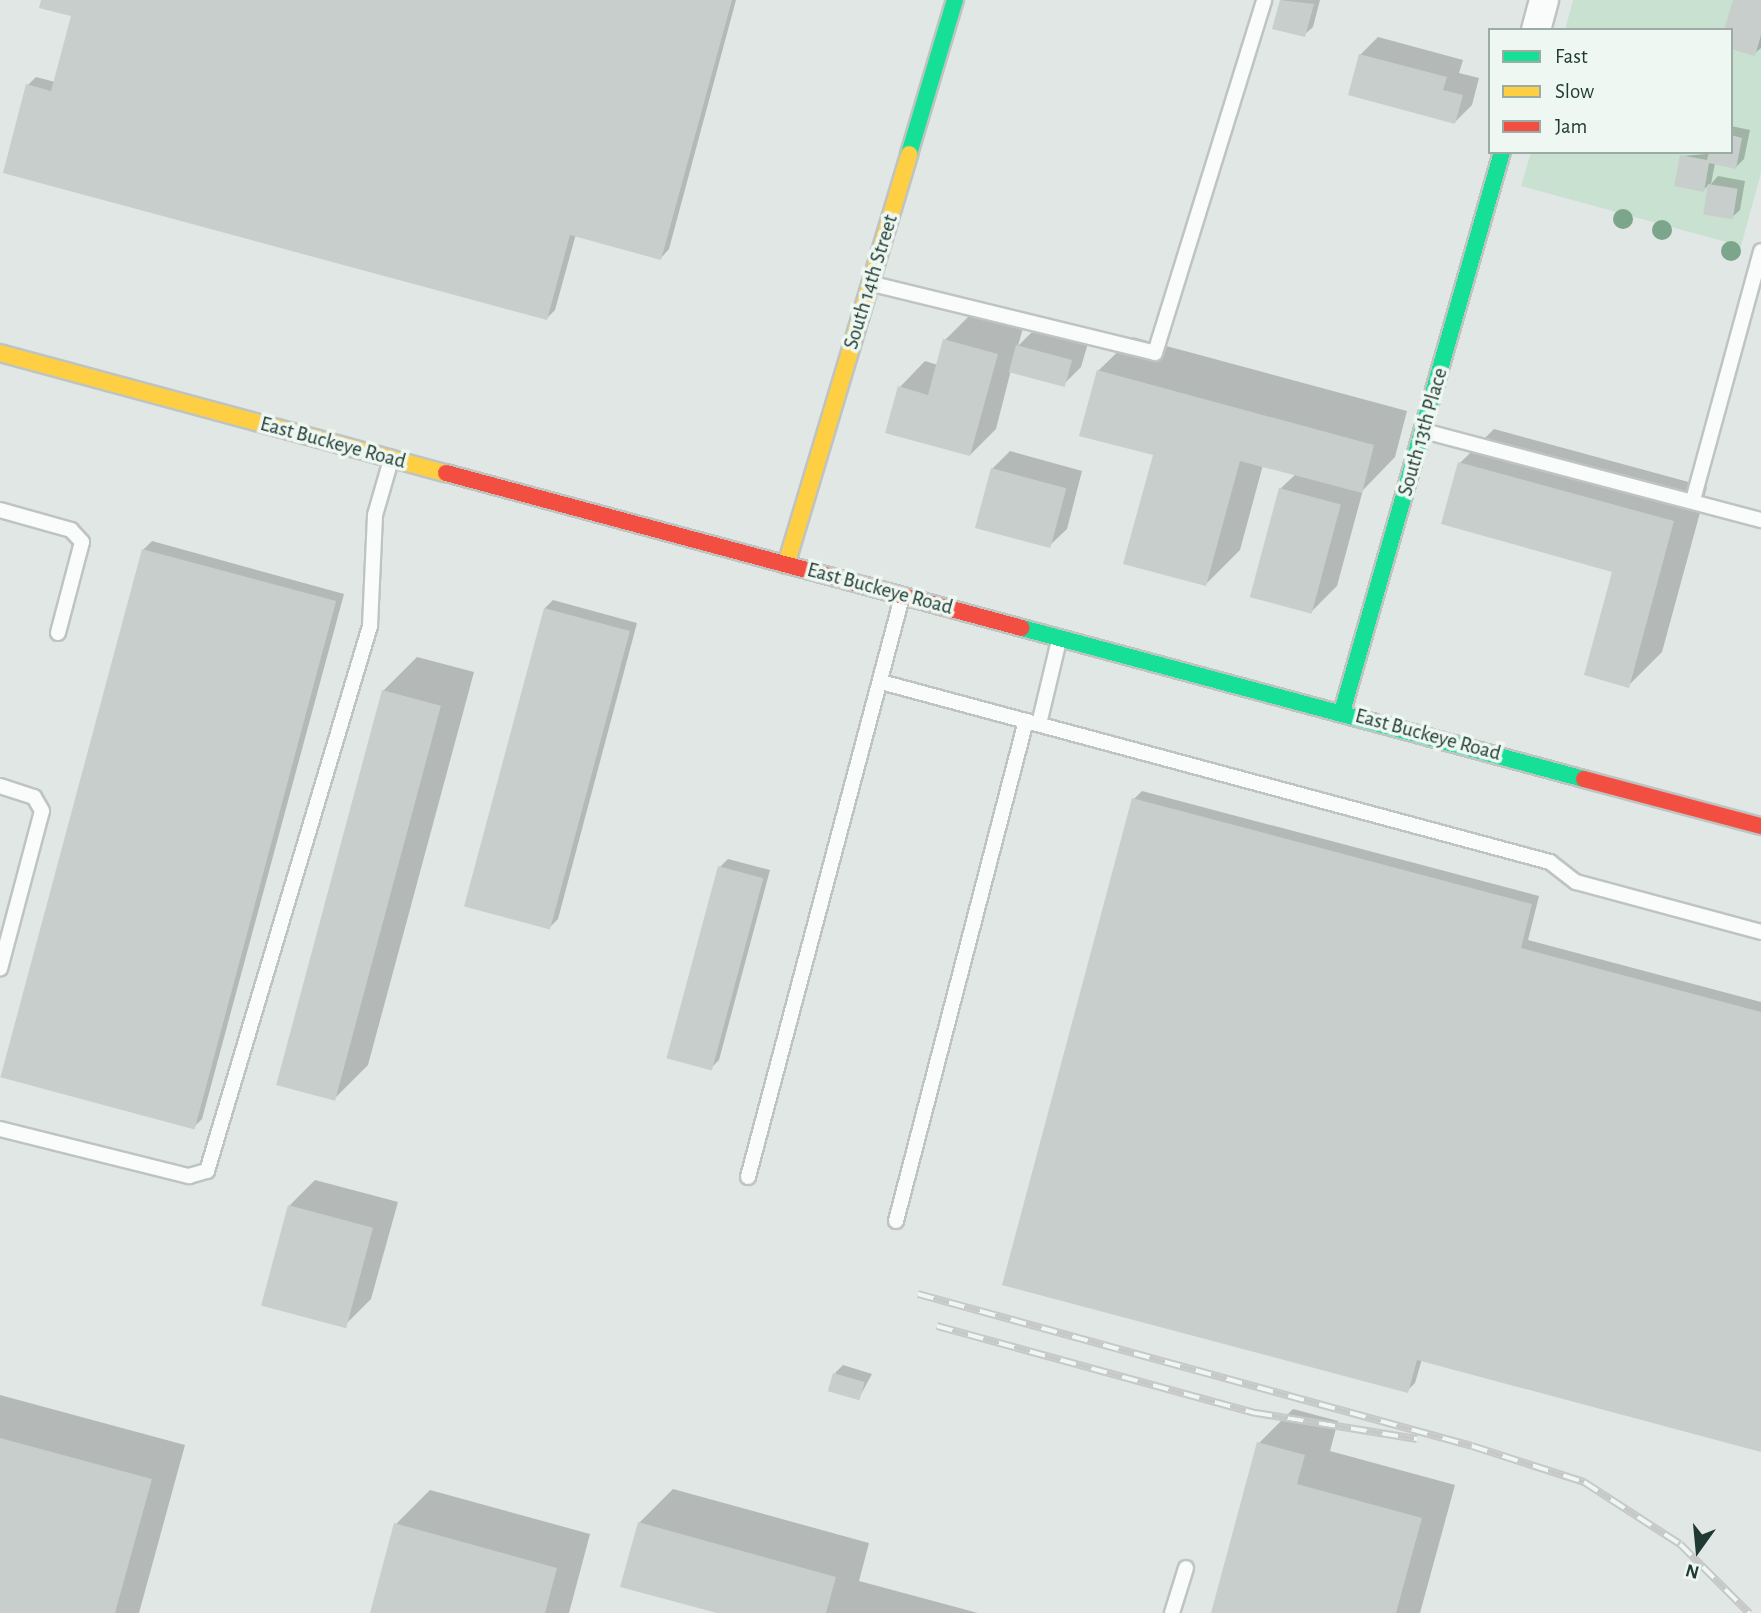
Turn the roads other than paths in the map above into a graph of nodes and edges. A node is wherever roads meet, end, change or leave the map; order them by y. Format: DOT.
graph roads {
  1 [pos="955,0"];
  2 [pos="1264,0"];
  3 [pos="1545,0"];
  4 [pos="1537,28"];
  5 [pos="1501,154"];
  6 [pos="1761,251"];
  7 [pos="871,284"];
  8 [pos="0,353"];
  9 [pos="1424,431"];
  10 [pos="391,459"];
  11 [pos="1693,500"];
  12 [pos="0,510"];
  13 [pos="1761,520"];
  14 [pos="786,565"];
  15 [pos="903,595"];
  16 [pos="58,634"];
  17 [pos="1060,637"];
  18 [pos="881,682"];
  19 [pos="1342,712"];
  20 [pos="1033,722"];
  21 [pos="0,786"];
  22 [pos="1761,825"];
  23 [pos="1761,932"];
  24 [pos="0,969"];
  25 [pos="0,1129"];
  26 [pos="748,1177"];
  27 [pos="896,1221"];
  28 [pos="1186,1568"];
  29 [pos="1172,1613"];
  1 -- 7 [label="main road, South 14th Street"];
  2 -- 7 [label="lane"];
  3 -- 4 [label="street"];
  5 -- 9 [label="main road, South 13th Place"];
  6 -- 11 [label="lane"];
  7 -- 14 [label="main road, South 14th Street"];
  8 -- 10 [label="main road, East Buckeye Road"];
  9 -- 11 [label="lane"];
  9 -- 19 [label="main road, South 13th Place"];
  10 -- 14 [label="main road, East Buckeye Road"];
  10 -- 25 [label="lane"];
  11 -- 13 [label="lane"];
  12 -- 16 [label="lane"];
  14 -- 15 [label="main road, East Buckeye Road"];
  15 -- 17 [label="main road, East Buckeye Road"];
  15 -- 18 [label="lane"];
  17 -- 19 [label="main road, East Buckeye Road"];
  17 -- 20 [label="lane"];
  18 -- 20 [label="lane"];
  18 -- 26 [label="lane"];
  19 -- 22 [label="main road, East Buckeye Road"];
  20 -- 23 [label="lane"];
  20 -- 27 [label="lane"];
  21 -- 24 [label="lane"];
  28 -- 29 [label="lane"];
}
